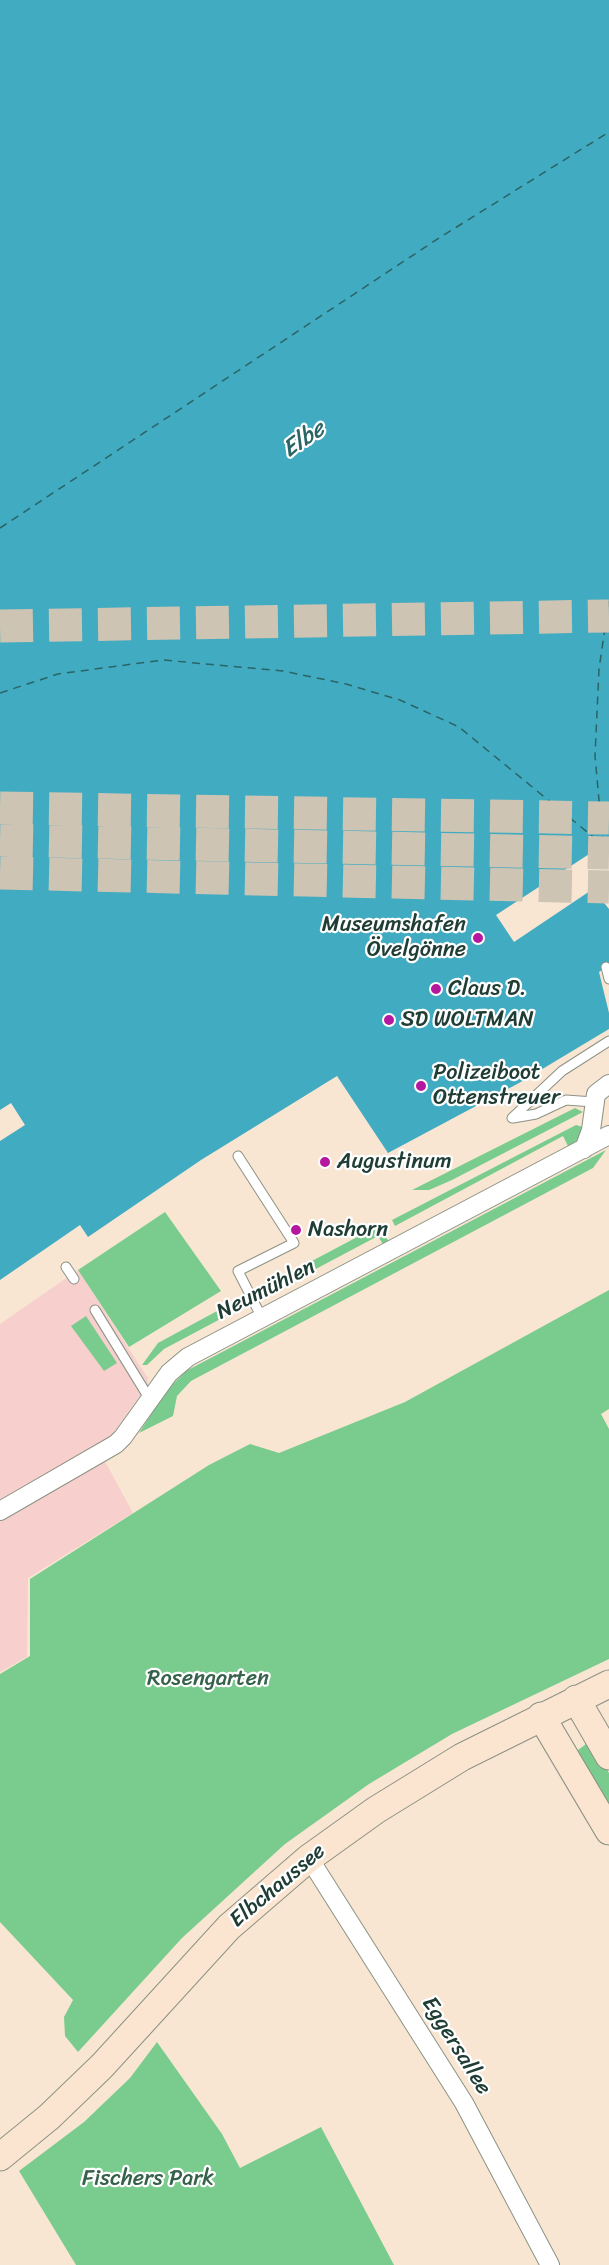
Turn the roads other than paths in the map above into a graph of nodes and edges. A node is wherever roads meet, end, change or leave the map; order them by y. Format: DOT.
graph roads {
  1 [pos="606,967"];
  2 [pos="609,979"];
  3 [pos="609,1041"];
  4 [pos="609,1084"];
  5 [pos="594,1102"];
  6 [pos="609,1135"];
  7 [pos="584,1149"];
  8 [pos="238,1155"];
  9 [pos="66,1267"];
  10 [pos="74,1279"];
  11 [pos="95,1310"];
  12 [pos="262,1318"];
  13 [pos="149,1398"];
  14 [pos="0,1511"];
  15 [pos="609,1684"];
  16 [pos="576,1699"];
  17 [pos="541,1716"];
  18 [pos="609,1756"];
  19 [pos="609,1831"];
  20 [pos="309,1858"];
  21 [pos="0,2157"];
  22 [pos="550,2265"];
  1 -- 2 [label="lane"];
  3 -- 5 [label="lane"];
  4 -- 5 [label="street"];
  5 -- 7 [label="street"];
  6 -- 7 [label="street, Neumühlen"];
  7 -- 12 [label="street, Neumühlen"];
  8 -- 12 [label="lane"];
  9 -- 10 [label="lane"];
  11 -- 13 [label="lane"];
  12 -- 13 [label="street, Neumühlen"];
  13 -- 14 [label="street, Neumühlen"];
  15 -- 16 [label="main road, Elbchaussee"];
  16 -- 17 [label="main road, Elbchaussee"];
  16 -- 18 [label="main road"];
  17 -- 19 [label="main road"];
  17 -- 20 [label="main road, Elbchaussee"];
  20 -- 21 [label="main road, Elbchaussee"];
  20 -- 22 [label="street, Eggersallee"];
}
